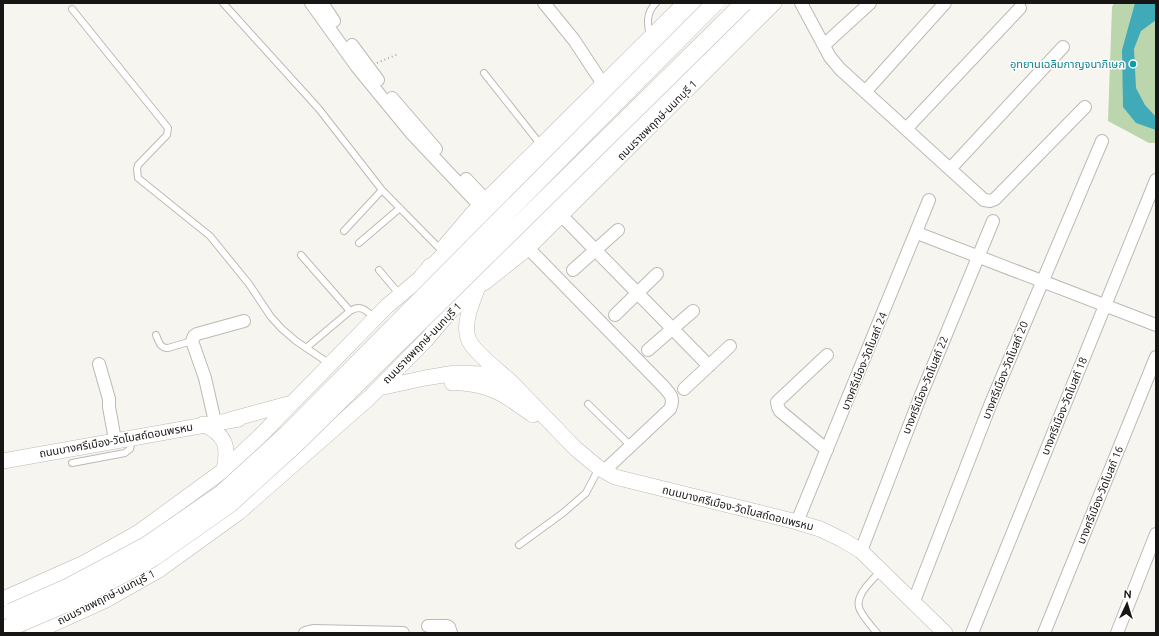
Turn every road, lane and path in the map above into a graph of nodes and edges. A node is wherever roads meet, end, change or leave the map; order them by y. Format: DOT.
graph roads {
  1 [pos="222,3"];
  2 [pos="311,3"];
  3 [pos="322,3"];
  4 [pos="544,3"];
  5 [pos="656,3"];
  6 [pos="685,3"];
  7 [pos="702,3"];
  8 [pos="716,3"];
  9 [pos="744,3"];
  10 [pos="760,3"];
  11 [pos="774,3"];
  12 [pos="801,3"];
  13 [pos="870,3"];
  14 [pos="945,3"];
  15 [pos="1020,8"];
  16 [pos="72,9"];
  17 [pos="650,38"];
  18 [pos="824,45"];
  19 [pos="1063,47"];
  20 [pos="398,54"];
  21 [pos="368,67"];
  22 [pos="484,73"];
  23 [pos="603,84"];
  24 [pos="866,92"];
  25 [pos="1085,107"];
  26 [pos="906,129"];
  27 [pos="1102,141"];
  28 [pos="547,149"];
  29 [pos="950,169"];
  30 [pos="1156,180"];
  31 [pos="382,190"];
  32 [pos="929,200"];
  33 [pos="483,203"];
  34 [pos="400,208"];
  35 [pos="562,215"];
  36 [pos="993,221"];
  37 [pos="618,230"];
  38 [pos="344,231"];
  39 [pos="916,232"];
  40 [pos="359,243"];
  41 [pos="528,248"];
  42 [pos="441,250"];
  43 [pos="596,250"];
  44 [pos="301,255"];
  45 [pos="978,256"];
  46 [pos="379,270"];
  47 [pos="573,270"];
  48 [pos="657,274"];
  49 [pos="423,276"];
  50 [pos="1042,281"];
  51 [pos="477,289"];
  52 [pos="638,293"];
  53 [pos="400,295"];
  54 [pos="1105,306"];
  55 [pos="454,307"];
  56 [pos="350,311"];
  57 [pos="693,311"];
  58 [pos="615,315"];
  59 [pos="378,319"];
  60 [pos="244,321"];
  61 [pos="1156,325"];
  62 [pos="673,328"];
  63 [pos="156,335"];
  64 [pos="192,341"];
  65 [pos="730,346"];
  66 [pos="306,348"];
  67 [pos="417,349"];
  68 [pos="648,350"];
  69 [pos="827,355"];
  70 [pos="1156,357"];
  71 [pos="99,364"];
  72 [pos="330,364"];
  73 [pos="709,366"];
  74 [pos="425,378"];
  75 [pos="511,382"];
  76 [pos="684,389"];
  77 [pos="369,392"];
  78 [pos="588,404"];
  79 [pos="287,409"];
  80 [pos="216,422"];
  81 [pos="266,429"];
  82 [pos="557,431"];
  83 [pos="132,437"];
  84 [pos="115,440"];
  85 [pos="631,446"];
  86 [pos="827,450"];
  87 [pos="3,461"];
  88 [pos="72,462"];
  89 [pos="295,463"];
  90 [pos="224,470"];
  91 [pos="601,470"];
  92 [pos="797,522"];
  93 [pos="1156,534"];
  94 [pos="519,544"];
  95 [pos="861,551"];
  96 [pos="881,570"];
  97 [pos="914,602"];
  98 [pos="7,616"];
  99 [pos="428,626"];
  100 [pos="311,632"];
  101 [pos="33,633"];
  102 [pos="403,633"];
  103 [pos="451,633"];
  104 [pos="877,633"];
  105 [pos="945,633"];
  106 [pos="972,633"];
  107 [pos="1044,633"];
  108 [pos="1117,633"];
  1 -- 31 [label="lane"];
  2 -- 33 [label="street"];
  3 -- 21 [label="street"];
  4 -- 23 [label="street"];
  5 -- 17 [label="lane"];
  6 -- 17 [label="street"];
  7 -- 28 [label="main road"];
  8 -- 98 [label="main road, bridge"];
  9 -- 98 [label="main road, ถนนราชพฤกษ์-นนทบุรี 1, bridge"];
  10 -- 55 [label="main road"];
  11 -- 35 [label="street, ถนนราชพฤกษ์-นนทบุรี 1"];
  12 -- 18 [label="street"];
  13 -- 18 [label="street"];
  14 -- 24 [label="street"];
  15 -- 26 [label="street"];
  16 -- 66 [label="lane"];
  17 -- 23 [label="street"];
  18 -- 24 [label="street"];
  19 -- 29 [label="street"];
  20 -- 21 [label="path"];
  21 -- 33 [label="street"];
  22 -- 28 [label="lane"];
  23 -- 28 [label="street"];
  24 -- 26 [label="street"];
  25 -- 29 [label="street"];
  26 -- 29 [label="street"];
  27 -- 50 [label="street, บางศรีเมือง-วัดโบสถ์ 20"];
  28 -- 33 [label="street"];
  28 -- 49 [label="main road"];
  30 -- 54 [label="street, บางศรีเมือง-วัดโบสถ์ 18"];
  31 -- 34 [label="lane"];
  31 -- 38 [label="lane"];
  32 -- 39 [label="street, บางศรีเมือง-วัดโบสถ์ 24"];
  33 -- 42 [label="street"];
  34 -- 40 [label="lane"];
  34 -- 42 [label="lane"];
  35 -- 41 [label="street, ถนนราชพฤกษ์-นนทบุรี 1"];
  35 -- 43 [label="street"];
  36 -- 45 [label="street, บางศรีเมือง-วัดโบสถ์ 22"];
  37 -- 43 [label="street"];
  39 -- 45 [label="street"];
  39 -- 86 [label="street, บางศรีเมือง-วัดโบสถ์ 24"];
  41 -- 51 [label="street, ถนนราชพฤกษ์-นนทบุรี 1"];
  41 -- 85 [label="street"];
  42 -- 49 [label="street"];
  43 -- 47 [label="street"];
  43 -- 52 [label="street"];
  44 -- 56 [label="lane"];
  45 -- 50 [label="street"];
  45 -- 95 [label="street, บางศรีเมือง-วัดโบสถ์ 22"];
  46 -- 53 [label="lane"];
  48 -- 52 [label="street"];
  49 -- 53 [label="street"];
  50 -- 54 [label="street"];
  50 -- 97 [label="street, บางศรีเมือง-วัดโบสถ์ 20"];
  51 -- 55 [label="street, ถนนราชพฤกษ์-นนทบุรี 1"];
  51 -- 75 [label="street"];
  52 -- 58 [label="street"];
  52 -- 62 [label="street"];
  53 -- 59 [label="street"];
  54 -- 61 [label="street"];
  54 -- 106 [label="street, บางศรีเมือง-วัดโบสถ์ 18"];
  55 -- 67 [label="street, ถนนราชพฤกษ์-นนทบุรี 1"];
  56 -- 59 [label="lane"];
  56 -- 66 [label="lane"];
  57 -- 62 [label="street"];
  59 -- 67 [label="street"];
  59 -- 72 [label="street"];
  59 -- 77 [label="street"];
  60 -- 64 [label="street"];
  62 -- 68 [label="street"];
  62 -- 73 [label="street"];
  63 -- 64 [label="lane"];
  64 -- 80 [label="street"];
  65 -- 73 [label="street"];
  66 -- 72 [label="lane"];
  67 -- 74 [label="street"];
  67 -- 77 [label="street, ถนนราชพฤกษ์-นนทบุรี 1"];
  69 -- 86 [label="street"];
  70 -- 107 [label="street, บางศรีเมือง-วัดโบสถ์ 16"];
  71 -- 84 [label="street"];
  72 -- 79 [label="street"];
  73 -- 76 [label="street"];
  74 -- 75 [label="street, ถนนบางศรีเมือง-วัดโบสถ์ดอนพรหม"];
  74 -- 77 [label="street, ถนนบางศรีเมือง-วัดโบสถ์ดอนพรหม"];
  75 -- 82 [label="street, ถนนบางศรีเมือง-วัดโบสถ์ดอนพรหม"];
  77 -- 79 [label="street, ถนนบางศรีเมือง-วัดโบสถ์ดอนพรหม"];
  77 -- 82 [label="street, ถนนบางศรีเมือง-วัดโบสถ์ดอนพรหม"];
  77 -- 89 [label="street, ถนนราชพฤกษ์-นนทบุรี 1"];
  78 -- 85 [label="lane"];
  79 -- 80 [label="street, ถนนบางศรีเมือง-วัดโบสถ์ดอนพรหม"];
  79 -- 81 [label="street"];
  80 -- 83 [label="street, ถนนบางศรีเมือง-วัดโบสถ์ดอนพรหม"];
  80 -- 90 [label="street"];
  81 -- 89 [label="street"];
  81 -- 90 [label="street"];
  82 -- 91 [label="street, ถนนบางศรีเมือง-วัดโบสถ์ดอนพรหม"];
  83 -- 84 [label="street, ถนนบางศรีเมือง-วัดโบสถ์ดอนพรหม"];
  83 -- 88 [label="lane"];
  84 -- 87 [label="street, ถนนบางศรีเมือง-วัดโบสถ์ดอนพรหม"];
  85 -- 91 [label="street"];
  86 -- 92 [label="street, บางศรีเมือง-วัดโบสถ์ 24"];
  89 -- 101 [label="street, ถนนราชพฤกษ์-นนทบุรี 1"];
  90 -- 98 [label="street"];
  91 -- 92 [label="street, ถนนบางศรีเมือง-วัดโบสถ์ดอนพรหม"];
  91 -- 94 [label="lane"];
  92 -- 95 [label="street, ถนนบางศรีเมือง-วัดโบสถ์ดอนพรหม"];
  93 -- 108 [label="street"];
  95 -- 96 [label="street, ถนนบางศรีเมือง-วัดโบสถ์ดอนพรหม"];
  96 -- 97 [label="street, ถนนบางศรีเมือง-วัดโบสถ์ดอนพรหม"];
  96 -- 104 [label="lane"];
  97 -- 105 [label="street, ถนนบางศรีเมือง-วัดโบสถ์ดอนพรหม"];
  99 -- 103 [label="street"];
  100 -- 102 [label="street"];
}
